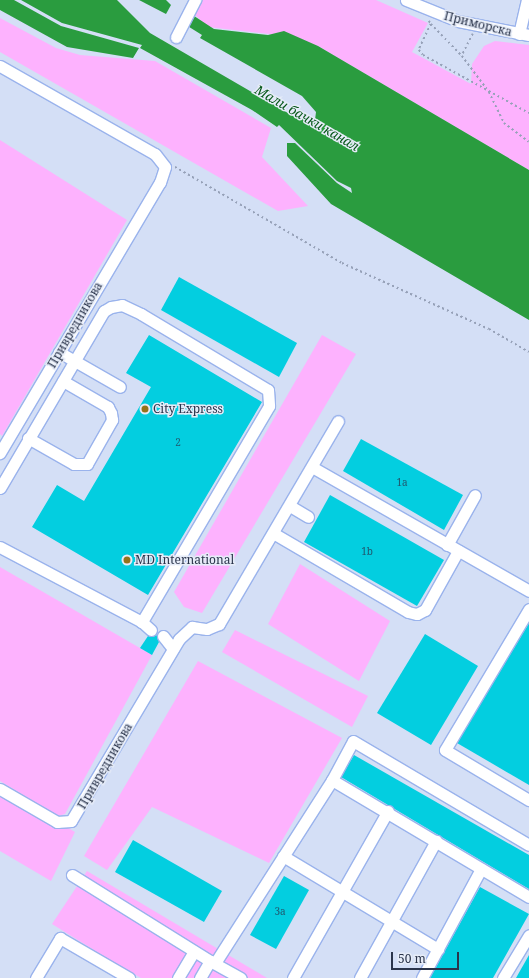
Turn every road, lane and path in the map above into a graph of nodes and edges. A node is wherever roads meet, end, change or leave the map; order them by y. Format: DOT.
graph roads {
  1 [pos="195,0"];
  2 [pos="406,0"];
  3 [pos="527,0"];
  4 [pos="421,7"];
  5 [pos="431,24"];
  6 [pos="477,26"];
  7 [pos="524,35"];
  8 [pos="176,37"];
  9 [pos="462,56"];
  10 [pos="0,66"];
  11 [pos="488,91"];
  12 [pos="529,113"];
  13 [pos="529,142"];
  14 [pos="163,160"];
  15 [pos="59,352"];
  16 [pos="529,352"];
  17 [pos="76,361"];
  18 [pos="63,381"];
  19 [pos="120,387"];
  20 [pos="338,421"];
  21 [pos="28,438"];
  22 [pos="1,449"];
  23 [pos="312,467"];
  24 [pos="0,488"];
  25 [pos="475,495"];
  26 [pos="290,506"];
  27 [pos="308,517"];
  28 [pos="273,534"];
  29 [pos="447,545"];
  30 [pos="0,547"];
  31 [pos="458,551"];
  32 [pos="529,591"];
  33 [pos="529,609"];
  34 [pos="142,622"];
  35 [pos="151,630"];
  36 [pos="163,636"];
  37 [pos="176,644"];
  38 [pos="332,780"];
  39 [pos="0,789"];
  40 [pos="529,800"];
  41 [pos="388,811"];
  42 [pos="436,841"];
  43 [pos="529,845"];
  44 [pos="283,856"];
  45 [pos="481,869"];
  46 [pos="72,875"];
  47 [pos="343,892"];
  48 [pos="529,897"];
  49 [pos="391,922"];
  50 [pos="529,935"];
  51 [pos="438,949"];
  52 [pos="194,951"];
  53 [pos="213,962"];
  54 [pos="36,978"];
  55 [pos="129,978"];
  56 [pos="178,978"];
  57 [pos="200,978"];
  58 [pos="240,978"];
  59 [pos="293,978"];
  60 [pos="360,978"];
  61 [pos="422,978"];
  62 [pos="503,978"];
  1 -- 8 [label="street"];
  2 -- 4 [label="street, Приморска"];
  3 -- 7 [label="street"];
  4 -- 5 [label="path"];
  4 -- 6 [label="street, Приморска"];
  5 -- 9 [label="path"];
  5 -- 11 [label="path"];
  6 -- 7 [label="street, Приморска"];
  6 -- 9 [label="path"];
  9 -- 11 [label="path"];
  10 -- 14 [label="street"];
  11 -- 12 [label="path"];
  11 -- 13 [label="path"];
  14 -- 15 [label="street, Привредникова"];
  14 -- 16 [label="path"];
  15 -- 17 [label="street"];
  15 -- 22 [label="street, Привредникова"];
  17 -- 18 [label="street"];
  17 -- 19 [label="street"];
  17 -- 34 [label="street"];
  18 -- 21 [label="street"];
  18 -- 21 [label="street"];
  20 -- 23 [label="street"];
  21 -- 24 [label="street"];
  23 -- 26 [label="street"];
  23 -- 29 [label="street"];
  25 -- 29 [label="street"];
  26 -- 27 [label="street"];
  26 -- 28 [label="street"];
  28 -- 31 [label="street"];
  28 -- 37 [label="street"];
  29 -- 31 [label="street"];
  30 -- 34 [label="street"];
  31 -- 32 [label="street"];
  33 -- 40 [label="street"];
  34 -- 35 [label="street"];
  36 -- 37 [label="street"];
  37 -- 39 [label="street, Привредникова"];
  38 -- 41 [label="street"];
  38 -- 43 [label="street"];
  38 -- 44 [label="street"];
  41 -- 42 [label="street"];
  41 -- 47 [label="street"];
  42 -- 45 [label="street"];
  42 -- 49 [label="street"];
  44 -- 47 [label="street"];
  44 -- 53 [label="street"];
  45 -- 48 [label="street"];
  45 -- 51 [label="street"];
  46 -- 52 [label="street"];
  47 -- 49 [label="street"];
  47 -- 59 [label="street"];
  49 -- 51 [label="street"];
  49 -- 60 [label="street"];
  50 -- 62 [label="street"];
  51 -- 61 [label="street"];
  52 -- 53 [label="street"];
  52 -- 56 [label="street"];
  53 -- 57 [label="street"];
  53 -- 58 [label="street"];
  54 -- 55 [label="street"];
}
